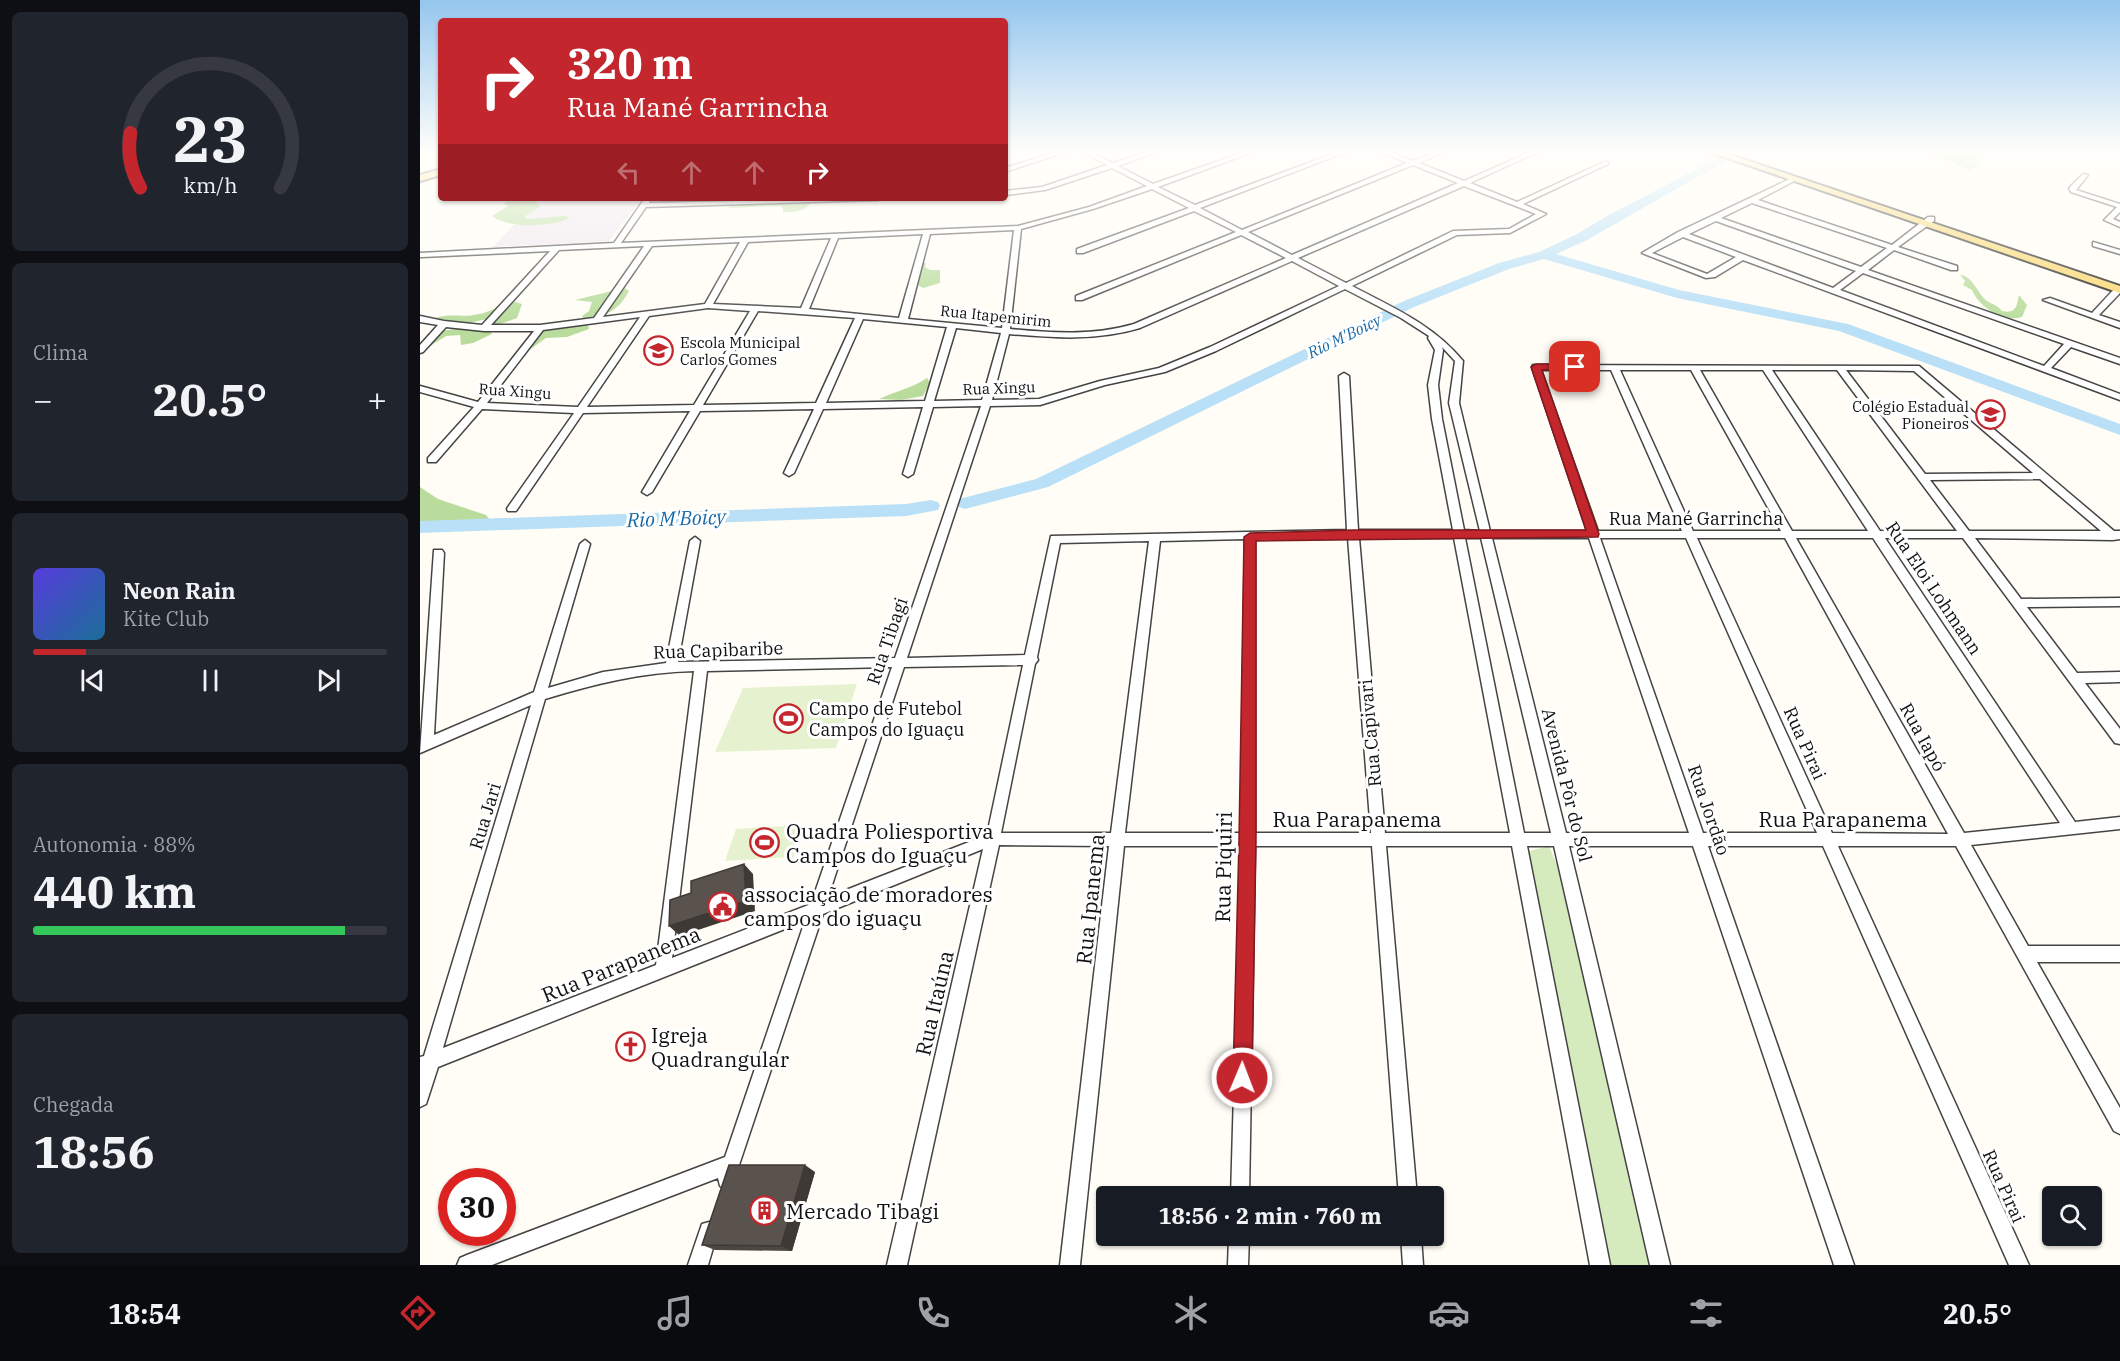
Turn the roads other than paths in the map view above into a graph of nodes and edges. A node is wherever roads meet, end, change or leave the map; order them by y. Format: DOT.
graph roads {
  1 [pos="639,211"];
  2 [pos="1080,211"];
  3 [pos="1187,211"];
  4 [pos="1201,211"];
  5 [pos="1296,211"];
  6 [pos="1399,211"];
  7 [pos="1535,211"];
  8 [pos="1728,211"];
  9 [pos="1784,211"];
  10 [pos="1894,211"];
  11 [pos="1897,211"];
  12 [pos="2116,211"];
  13 [pos="1714,218"];
  14 [pos="1928,222"];
  15 [pos="2117,224"];
  16 [pos="1018,228"];
  17 [pos="1245,232"];
  18 [pos="927,233"];
  19 [pos="1681,234"];
  20 [pos="835,237"];
  21 [pos="745,240"];
  22 [pos="650,243"];
  23 [pos="616,244"];
  24 [pos="2096,244"];
  25 [pos="1893,248"];
  26 [pos="556,249"];
  27 [pos="1080,251"];
  28 [pos="2120,252"];
  29 [pos="421,255"];
  30 [pos="1293,257"];
  31 [pos="1742,257"];
  32 [pos="1954,268"];
  33 [pos="1863,270"];
  34 [pos="1347,285"];
  35 [pos="2120,288"];
  36 [pos="1834,291"];
  37 [pos="1079,297"];
  38 [pos="2047,300"];
  39 [pos="708,306"];
  40 [pos="756,309"];
  41 [pos="804,311"];
  42 [pos="646,315"];
  43 [pos="860,316"];
  44 [pos="2094,316"];
  45 [pos="420,319"];
  46 [pos="903,320"];
  47 [pos="596,321"];
  48 [pos="444,324"];
  49 [pos="2120,325"];
  50 [pos="952,326"];
  51 [pos="484,328"];
  52 [pos="540,328"];
  53 [pos="1423,328"];
  54 [pos="1006,330"];
  55 [pos="2070,343"];
  56 [pos="420,350"];
  57 [pos="1459,361"];
  58 [pos="2120,361"];
  59 [pos="1438,363"];
  60 [pos="1614,367"];
  61 [pos="1694,368"];
  62 [pos="1766,368"];
  63 [pos="1840,368"];
  64 [pos="2045,369"];
  65 [pos="1344,376"];
  66 [pos="1433,385"];
  67 [pos="1454,387"];
  68 [pos="420,389"];
  69 [pos="2120,397"];
  70 [pos="987,404"];
  71 [pos="927,405"];
  72 [pos="480,406"];
  73 [pos="819,407"];
  74 [pos="697,409"];
  75 [pos="582,410"];
  76 [pos="432,460"];
  77 [pos="789,473"];
  78 [pos="908,474"];
  79 [pos="2043,476"];
  80 [pos="1923,477"];
  81 [pos="647,492"];
  82 [pos="512,509"];
  83 [pos="1353,534"];
  84 [pos="1485,534"];
  85 [pos="1593,534"];
  86 [pos="1461,535"];
  87 [pos="1689,535"];
  88 [pos="1788,535"];
  89 [pos="1877,535"];
  90 [pos="1966,535"];
  91 [pos="1250,537"];
  92 [pos="2117,537"];
  93 [pos="1155,538"];
  94 [pos="1055,539"];
  95 [pos="695,541"];
  96 [pos="585,544"];
  97 [pos="438,554"];
  98 [pos="2120,602"];
  99 [pos="2018,603"];
  100 [pos="1032,660"];
  101 [pos="898,663"];
  102 [pos="702,666"];
  103 [pos="671,667"];
  104 [pos="2120,677"];
  105 [pos="2074,678"];
  106 [pos="541,695"];
  107 [pos="2120,739"];
  108 [pos="423,745"];
  109 [pos="2120,823"];
  110 [pos="2071,828"];
  111 [pos="993,839"];
  112 [pos="1117,840"];
  113 [pos="1248,840"];
  114 [pos="1379,840"];
  115 [pos="1560,840"];
  116 [pos="1698,840"];
  117 [pos="1827,840"];
  118 [pos="1960,840"];
  119 [pos="1517,841"];
  120 [pos="818,907"];
  121 [pos="2024,954"];
  122 [pos="2120,954"];
  123 [pos="663,971"];
  124 [pos="426,1064"];
  125 [pos="420,1098"];
  126 [pos="2120,1125"];
  127 [pos="732,1163"];
  128 [pos="1240,1186"];
  129 [pos="1407,1186"];
  130 [pos="721,1197"];
  131 [pos="713,1220"];
  132 [pos="1239,1246"];
  133 [pos="1412,1246"];
  134 [pos="467,1265"];
  135 [pos="698,1265"];
  136 [pos="897,1265"];
  137 [pos="1070,1265"];
  138 [pos="1238,1265"];
  139 [pos="1413,1265"];
  140 [pos="1600,1265"];
  141 [pos="1660,1265"];
  142 [pos="1844,1265"];
  143 [pos="2019,1265"];
  1 -- 23 [label="street"];
  2 -- 16 [label="street"];
  3 -- 27 [label="street"];
  4 -- 17 [label="street"];
  5 -- 17 [label="street"];
  6 -- 30 [label="street, Rua Itapemirim"];
  7 -- 34 [label="street, Rua Xingu"];
  8 -- 13 [label="street"];
  9 -- 25 [label="street"];
  10 -- 14 [label="main road"];
  11 -- 14 [label="main road"];
  12 -- 15 [label="street"];
  13 -- 19 [label="street"];
  13 -- 33 [label="street"];
  14 -- 25 [label="street"];
  14 -- 35 [label="main road"];
  16 -- 18 [label="street"];
  16 -- 54 [label="street, Rua Tibagi"];
  17 -- 30 [label="street"];
  17 -- 37 [label="street"];
  18 -- 20 [label="street"];
  18 -- 46 [label="street"];
  19 -- 31 [label="street"];
  19 -- 31 [label="street"];
  20 -- 21 [label="street"];
  20 -- 41 [label="street"];
  21 -- 22 [label="street"];
  21 -- 39 [label="street"];
  22 -- 23 [label="street"];
  22 -- 47 [label="street"];
  23 -- 26 [label="street"];
  24 -- 28 [label="street"];
  25 -- 32 [label="street"];
  25 -- 33 [label="street"];
  26 -- 29 [label="street"];
  26 -- 51 [label="street"];
  30 -- 34 [label="street"];
  30 -- 54 [label="street, Rua Itapemirim"];
  31 -- 36 [label="street"];
  33 -- 36 [label="street"];
  33 -- 55 [label="street"];
  34 -- 53 [label="street"];
  34 -- 70 [label="street, Rua Xingu"];
  35 -- 44 [label="street"];
  36 -- 64 [label="street"];
  38 -- 44 [label="street"];
  39 -- 40 [label="street, Rua Itapemirim"];
  39 -- 42 [label="street, Rua Itapemirim"];
  40 -- 41 [label="street, Rua Itapemirim"];
  40 -- 74 [label="street"];
  41 -- 43 [label="street, Rua Itapemirim"];
  42 -- 47 [label="street, Rua Itapemirim"];
  42 -- 75 [label="street"];
  43 -- 46 [label="street, Rua Itapemirim"];
  43 -- 73 [label="street"];
  44 -- 49 [label="street"];
  45 -- 48 [label="street, Rua Itapemirim"];
  46 -- 50 [label="street, Rua Itapemirim"];
  47 -- 52 [label="street, Rua Itapemirim"];
  48 -- 51 [label="street, Rua Itapemirim"];
  48 -- 56 [label="street"];
  50 -- 54 [label="street, Rua Itapemirim"];
  50 -- 71 [label="street"];
  51 -- 52 [label="street, Rua Itapemirim"];
  52 -- 72 [label="street"];
  53 -- 57 [label="street"];
  53 -- 59 [label="street"];
  54 -- 70 [label="street, Rua Tibagi"];
  55 -- 58 [label="street"];
  55 -- 64 [label="street"];
  57 -- 59 [label="street"];
  57 -- 67 [label="street, Avenida Pôr do Sol"];
  59 -- 66 [label="street"];
  60 -- 61 [label="street"];
  60 -- 85 [label="street, Rua Jordão"];
  60 -- 87 [label="street, Rua Pirai"];
  61 -- 62 [label="street"];
  61 -- 88 [label="street, Rua Iapó"];
  62 -- 63 [label="street"];
  62 -- 89 [label="street, Rua Eloi Lohmann"];
  63 -- 79 [label="street"];
  63 -- 80 [label="street"];
  64 -- 69 [label="street"];
  65 -- 83 [label="street, Rua Capivari"];
  66 -- 67 [label="street"];
  66 -- 86 [label="street"];
  67 -- 84 [label="street, Avenida Pôr do Sol"];
  68 -- 72 [label="street, Rua Xingu"];
  70 -- 71 [label="street, Rua Xingu"];
  70 -- 101 [label="street, Rua Tibagi"];
  71 -- 73 [label="street, Rua Xingu"];
  71 -- 78 [label="street"];
  72 -- 75 [label="street, Rua Xingu"];
  72 -- 76 [label="street"];
  73 -- 74 [label="street, Rua Xingu"];
  73 -- 77 [label="street"];
  74 -- 75 [label="street, Rua Xingu"];
  74 -- 81 [label="street"];
  75 -- 82 [label="street"];
  79 -- 80 [label="street"];
  79 -- 92 [label="street"];
  80 -- 90 [label="street"];
  83 -- 86 [label="street, Rua Mané Garrincha"];
  83 -- 91 [label="street, Rua Mané Garrincha"];
  83 -- 114 [label="street, Rua Capivari"];
  84 -- 85 [label="street, Rua Mané Garrincha"];
  84 -- 86 [label="street, Rua Mané Garrincha"];
  84 -- 115 [label="street, Avenida Pôr do Sol"];
  85 -- 87 [label="street, Rua Mané Garrincha"];
  85 -- 116 [label="street, Rua Jordão"];
  86 -- 119 [label="street"];
  87 -- 88 [label="street, Rua Mané Garrincha"];
  87 -- 117 [label="street, Rua Pirai"];
  88 -- 89 [label="street, Rua Mané Garrincha"];
  88 -- 118 [label="street, Rua Iapó"];
  89 -- 90 [label="street, Rua Mané Garrincha"];
  89 -- 110 [label="street, Rua Eloi Lohmann"];
  90 -- 92 [label="street, Rua Mané Garrincha"];
  90 -- 99 [label="street"];
  91 -- 93 [label="street, Rua Mané Garrincha"];
  91 -- 113 [label="street, Rua Piquiri"];
  93 -- 94 [label="street, Rua Mané Garrincha"];
  93 -- 112 [label="street, Rua Ipanema"];
  94 -- 100 [label="street, Rua Itaúna"];
  95 -- 103 [label="street"];
  96 -- 106 [label="street, Rua Jari"];
  97 -- 108 [label="street"];
  98 -- 99 [label="street"];
  99 -- 105 [label="street"];
  100 -- 101 [label="street, Rua Capibaribe"];
  100 -- 111 [label="street, Rua Itaúna"];
  101 -- 102 [label="street, Rua Capibaribe"];
  101 -- 120 [label="street, Rua Tibagi"];
  102 -- 103 [label="street, Rua Capibaribe"];
  102 -- 123 [label="street"];
  103 -- 106 [label="street, Rua Capibaribe"];
  104 -- 105 [label="street"];
  105 -- 107 [label="street"];
  106 -- 108 [label="street, Rua Capibaribe"];
  106 -- 124 [label="street, Rua Jari"];
  109 -- 110 [label="street, Rua Parapanema"];
  110 -- 118 [label="street, Rua Parapanema"];
  111 -- 112 [label="street, Rua Parapanema"];
  111 -- 120 [label="street, Rua Parapanema"];
  111 -- 136 [label="street, Rua Itaúna"];
  112 -- 113 [label="street, Rua Parapanema"];
  112 -- 137 [label="street, Rua Ipanema"];
  113 -- 114 [label="street, Rua Parapanema"];
  113 -- 128 [label="street, Rua Piquiri"];
  114 -- 119 [label="street, Rua Parapanema"];
  114 -- 129 [label="street, Rua Capivari"];
  115 -- 116 [label="street, Rua Parapanema"];
  115 -- 119 [label="street, Rua Parapanema"];
  115 -- 141 [label="street, Avenida Pôr do Sol"];
  116 -- 117 [label="street, Rua Parapanema"];
  116 -- 142 [label="street, Rua Jordão"];
  117 -- 118 [label="street, Rua Parapanema"];
  117 -- 143 [label="street, Rua Pirai"];
  118 -- 121 [label="street, Rua Iapó"];
  119 -- 140 [label="street"];
  120 -- 123 [label="street, Rua Parapanema"];
  120 -- 127 [label="street, Rua Tibagi"];
  121 -- 122 [label="street"];
  121 -- 126 [label="street, Rua Iapó"];
  123 -- 124 [label="street, Rua Parapanema"];
  124 -- 125 [label="street, Rua Jari"];
  127 -- 130 [label="street, Rua Tibagi"];
  127 -- 134 [label="street"];
  131 -- 135 [label="street"];
  132 -- 138 [label="street"];
  133 -- 139 [label="street"];
}
